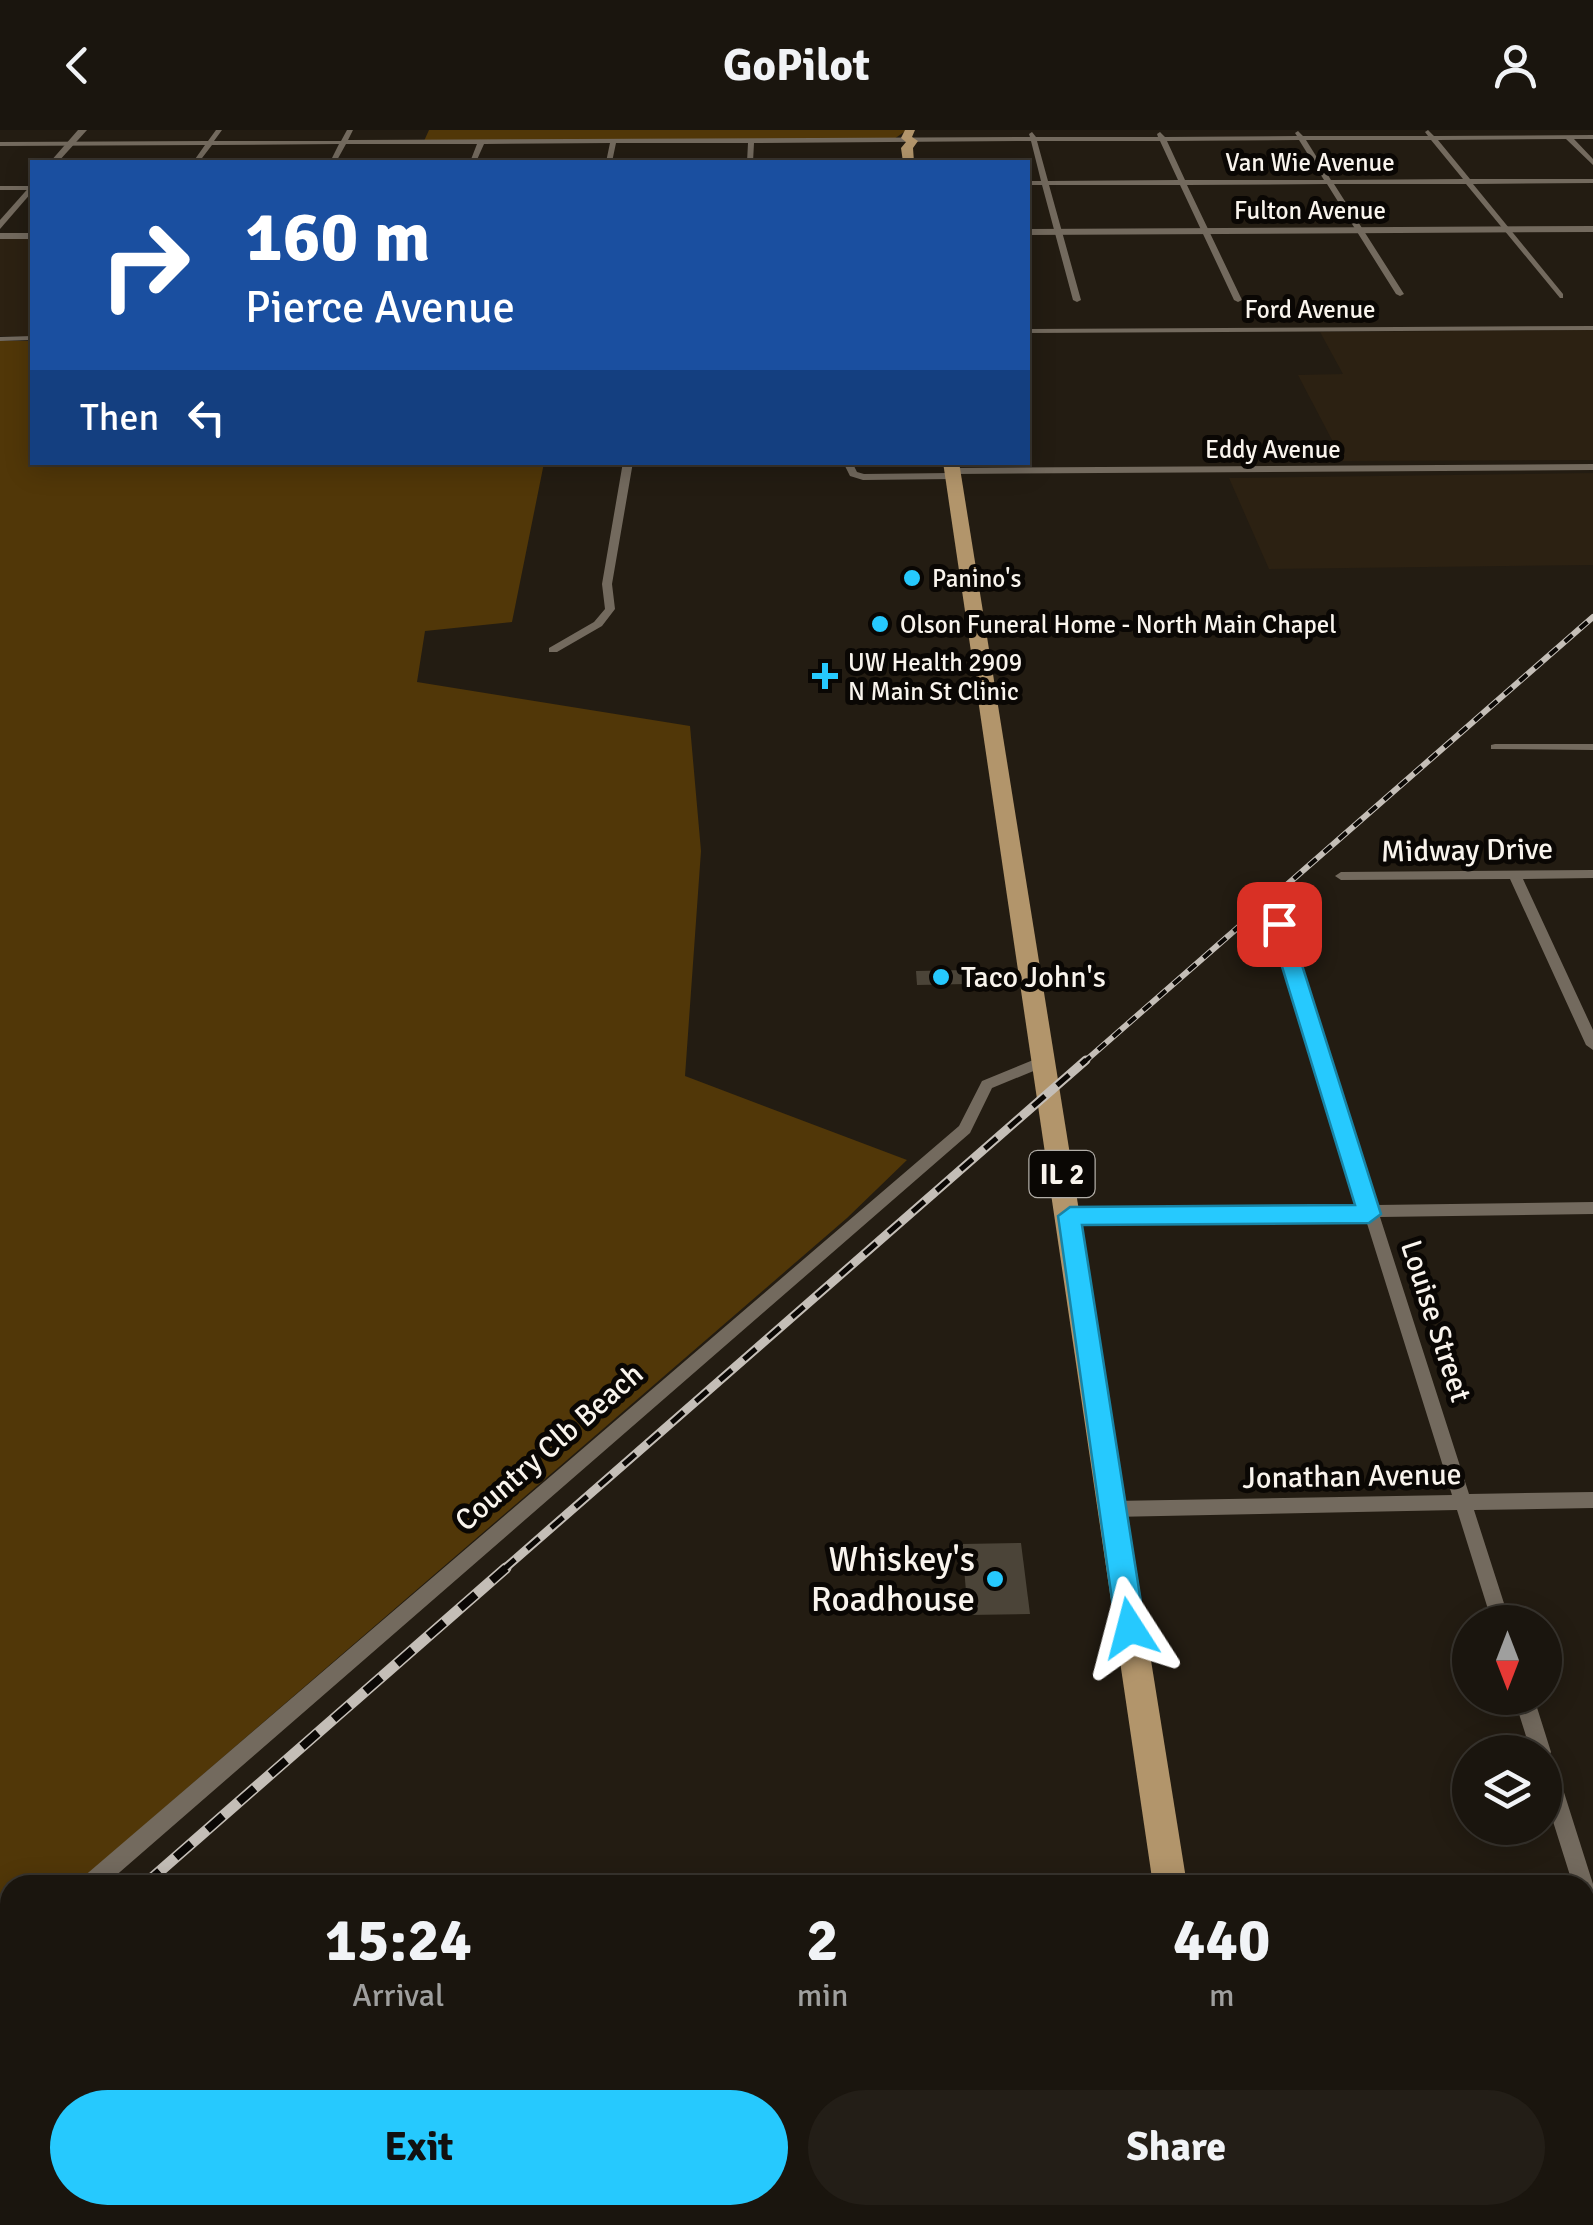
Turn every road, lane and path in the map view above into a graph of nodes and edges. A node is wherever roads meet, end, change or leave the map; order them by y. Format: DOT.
graph roads {
  1 [pos="83,130"];
  2 [pos="219,130"];
  3 [pos="350,130"];
  4 [pos="923,130"];
  5 [pos="1031,130"];
  6 [pos="1158,130"];
  7 [pos="1295,130"];
  8 [pos="1560,130"];
  9 [pos="1429,134"];
  10 [pos="911,135"];
  11 [pos="1568,138"];
  12 [pos="1593,138"];
  13 [pos="1301,139"];
  14 [pos="1034,140"];
  15 [pos="1163,140"];
  16 [pos="613,142"];
  17 [pos="751,142"];
  18 [pos="481,143"];
  19 [pos="0,144"];
  20 [pos="71,144"];
  21 [pos="210,144"];
  22 [pos="342,144"];
  23 [pos="56,160"];
  24 [pos="198,160"];
  25 [pos="334,160"];
  26 [pos="475,160"];
  27 [pos="609,160"];
  28 [pos="750,160"];
  29 [pos="908,160"];
  30 [pos="1593,163"];
  31 [pos="1466,181"];
  32 [pos="1593,181"];
  33 [pos="1182,182"];
  34 [pos="1326,182"];
  35 [pos="1030,183"];
  36 [pos="1045,183"];
  37 [pos="30,187"];
  38 [pos="0,188"];
  39 [pos="30,189"];
  40 [pos="0,226"];
  41 [pos="1593,229"];
  42 [pos="1356,230"];
  43 [pos="1504,230"];
  44 [pos="1206,231"];
  45 [pos="1030,232"];
  46 [pos="1058,232"];
  47 [pos="0,236"];
  48 [pos="30,236"];
  49 [pos="1400,294"];
  50 [pos="1560,296"];
  51 [pos="1078,300"];
  52 [pos="1238,300"];
  53 [pos="1593,328"];
  54 [pos="1030,330"];
  55 [pos="30,338"];
  56 [pos="0,339"];
  57 [pos="628,465"];
  58 [pos="848,465"];
  59 [pos="1593,467"];
  60 [pos="952,470"];
  61 [pos="552,650"];
  62 [pos="1593,746"];
  63 [pos="1495,747"];
  64 [pos="1593,874"];
  65 [pos="1515,875"];
  66 [pos="1341,876"];
  67 [pos="1279,924"];
  68 [pos="1593,1045"];
  69 [pos="1043,1061"];
  70 [pos="1593,1208"];
  71 [pos="1369,1214"];
  72 [pos="1070,1216"];
  73 [pos="1593,1500"];
  74 [pos="1463,1501"];
  75 [pos="1112,1508"];
  76 [pos="1496,1605"];
  77 [pos="1562,1818"];
  78 [pos="101,1875"];
  79 [pos="1168,1875"];
  80 [pos="1580,1875"];
  1 -- 20 [label="street"];
  2 -- 21 [label="street"];
  3 -- 22 [label="street"];
  4 -- 10 [label="main road"];
  5 -- 14 [label="street"];
  6 -- 15 [label="street"];
  7 -- 13 [label="street"];
  8 -- 11 [label="street"];
  9 -- 11 [label="street"];
  9 -- 13 [label="street"];
  9 -- 31 [label="street"];
  10 -- 14 [label="street"];
  10 -- 17 [label="street"];
  10 -- 29 [label="main road"];
  11 -- 12 [label="street"];
  11 -- 30 [label="street"];
  13 -- 15 [label="street"];
  13 -- 34 [label="street"];
  14 -- 15 [label="street"];
  14 -- 36 [label="street"];
  15 -- 33 [label="street"];
  16 -- 17 [label="street"];
  16 -- 18 [label="street"];
  16 -- 27 [label="street"];
  17 -- 28 [label="street"];
  18 -- 22 [label="street"];
  18 -- 26 [label="street"];
  19 -- 20 [label="street"];
  20 -- 21 [label="street"];
  20 -- 23 [label="street"];
  21 -- 22 [label="street"];
  21 -- 24 [label="street"];
  22 -- 25 [label="street"];
  31 -- 32 [label="street, Van Wie Avenue"];
  31 -- 34 [label="street, Van Wie Avenue"];
  31 -- 43 [label="street"];
  33 -- 34 [label="street, Van Wie Avenue"];
  33 -- 36 [label="street, Van Wie Avenue"];
  33 -- 44 [label="street"];
  34 -- 42 [label="street"];
  35 -- 36 [label="street, Van Wie Avenue"];
  36 -- 46 [label="street"];
  37 -- 38 [label="street"];
  39 -- 40 [label="street"];
  41 -- 43 [label="street, Fulton Avenue"];
  42 -- 43 [label="street, Fulton Avenue"];
  42 -- 44 [label="street, Fulton Avenue"];
  42 -- 49 [label="street"];
  43 -- 50 [label="street"];
  44 -- 46 [label="street, Fulton Avenue"];
  44 -- 52 [label="street"];
  45 -- 46 [label="street, Fulton Avenue"];
  46 -- 51 [label="street"];
  47 -- 48 [label="street"];
  53 -- 54 [label="street, Ford Avenue"];
  55 -- 56 [label="street"];
  57 -- 61 [label="street"];
  58 -- 60 [label="street, Eddy Avenue"];
  59 -- 60 [label="street, Eddy Avenue"];
  60 -- 69 [label="main road, IL 2"];
  62 -- 63 [label="street"];
  64 -- 65 [label="street, Midway Drive"];
  65 -- 66 [label="street, Midway Drive"];
  65 -- 68 [label="street"];
  67 -- 71 [label="street, Louise Street"];
  69 -- 72 [label="main road, IL 2"];
  69 -- 78 [label="street, Country Clb Beach"];
  70 -- 71 [label="street"];
  71 -- 72 [label="street"];
  71 -- 74 [label="street, Louise Street"];
  72 -- 75 [label="main road, IL 2"];
  73 -- 74 [label="street, Jonathan Avenue"];
  74 -- 75 [label="street, Jonathan Avenue"];
  74 -- 76 [label="street, Louise Street"];
  75 -- 79 [label="main road, IL 2"];
  77 -- 80 [label="street"];
}
